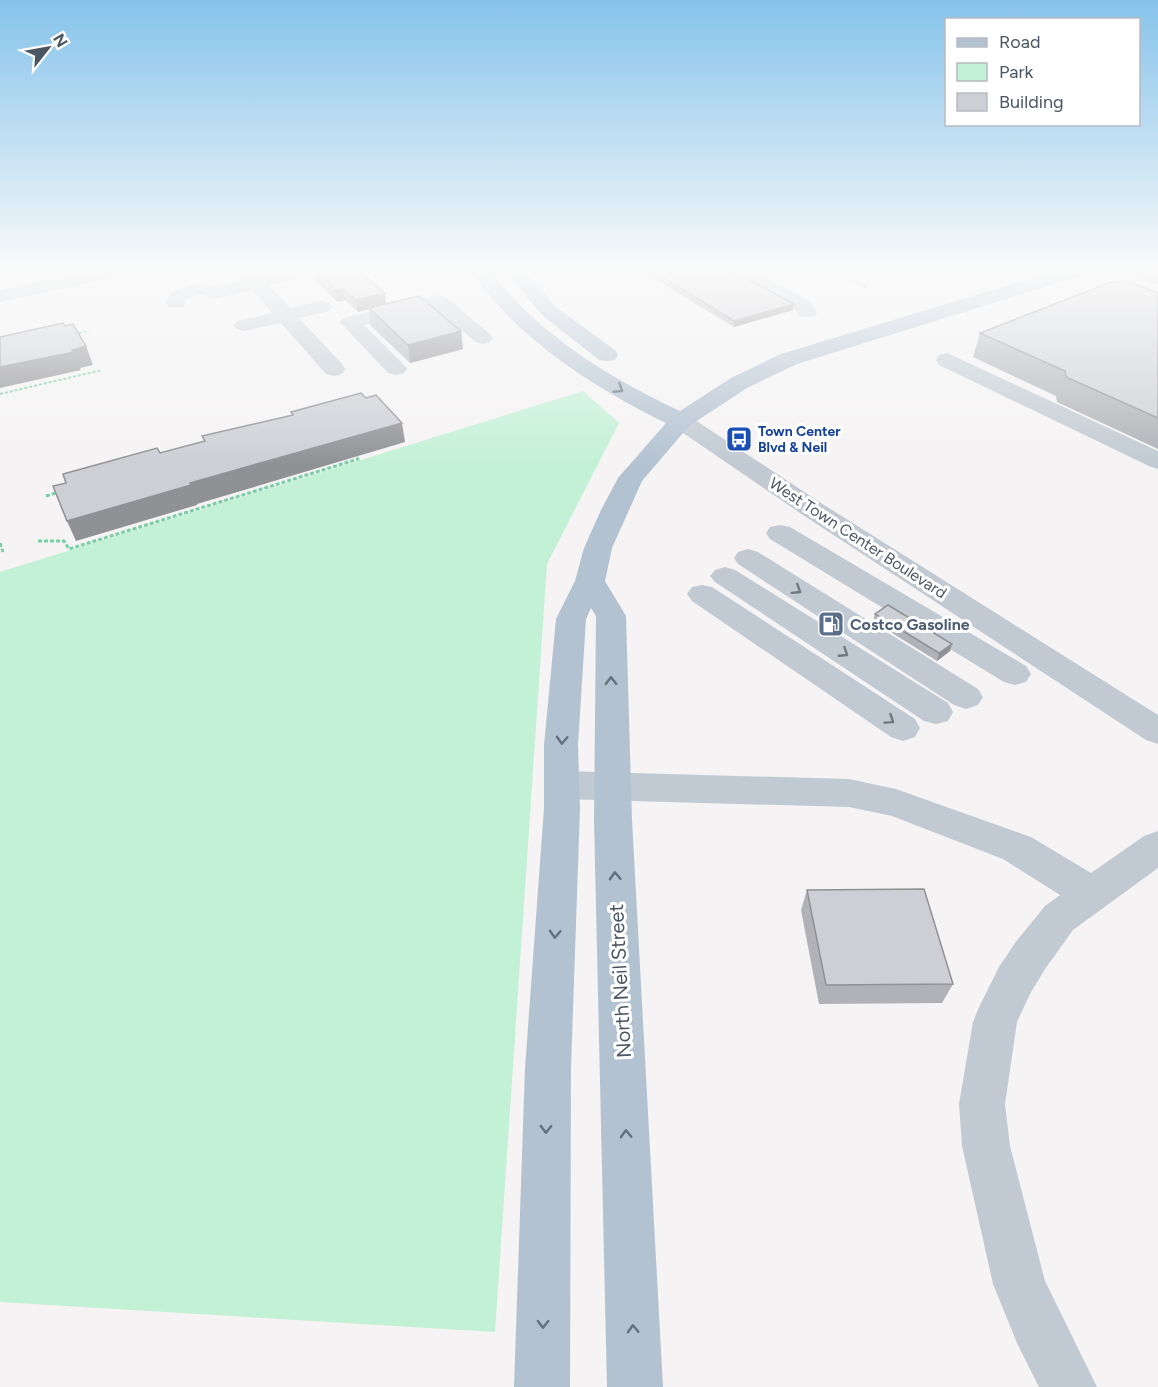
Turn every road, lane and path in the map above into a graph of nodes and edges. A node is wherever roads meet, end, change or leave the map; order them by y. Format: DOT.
graph roads {
  1 [pos="72,335"];
  2 [pos="303,335"];
  3 [pos="362,335"];
  4 [pos="479,335"];
  5 [pos="541,335"];
  6 [pos="582,335"];
  7 [pos="868,335"];
  8 [pos="66,336"];
  9 [pos="483,338"];
  10 [pos="960,355"];
  11 [pos="334,369"];
  12 [pos="396,369"];
  13 [pos="102,370"];
  14 [pos="0,394"];
  15 [pos="681,422"];
  16 [pos="356,457"];
  17 [pos="1158,461"];
  18 [pos="67,490"];
  19 [pos="46,496"];
  20 [pos="202,497"];
  21 [pos="208,506"];
  22 [pos="38,541"];
  23 [pos="0,543"];
  24 [pos="3,552"];
  25 [pos="735,568"];
  26 [pos="590,581"];
  27 [pos="1006,678"];
  28 [pos="966,697"];
  29 [pos="936,712"];
  30 [pos="1158,731"];
  31 [pos="892,734"];
  32 [pos="562,785"];
  33 [pos="612,785"];
  34 [pos="1158,847"];
  35 [pos="1091,894"];
  36 [pos="542,1387"];
  37 [pos="635,1387"];
  38 [pos="1069,1387"];
  1 -- 8 [label="path"];
  2 -- 11 [label="street"];
  3 -- 12 [label="street"];
  4 -- 9 [label="street"];
  5 -- 15 [label="main road, West Town Center Boulevard, one-way"];
  6 -- 15 [label="main road, West Town Center Boulevard"];
  7 -- 15 [label="main road"];
  10 -- 17 [label="street"];
  13 -- 14 [label="path"];
  15 -- 26 [label="main road"];
  15 -- 30 [label="street, West Town Center Boulevard"];
  16 -- 21 [label="path"];
  18 -- 19 [label="path"];
  20 -- 21 [label="path"];
  21 -- 22 [label="path"];
  23 -- 24 [label="path"];
  25 -- 27 [label="street"];
  25 -- 28 [label="street, one-way"];
  25 -- 29 [label="street, one-way"];
  25 -- 31 [label="street, one-way"];
  26 -- 32 [label="main road, one-way"];
  33 -- 26 [label="main road, North Neil Street, one-way"];
  32 -- 33 [label="street"];
  32 -- 36 [label="main road, one-way"];
  33 -- 35 [label="street"];
  37 -- 33 [label="main road, North Neil Street, one-way"];
  34 -- 35 [label="street"];
  35 -- 38 [label="street"];
}
